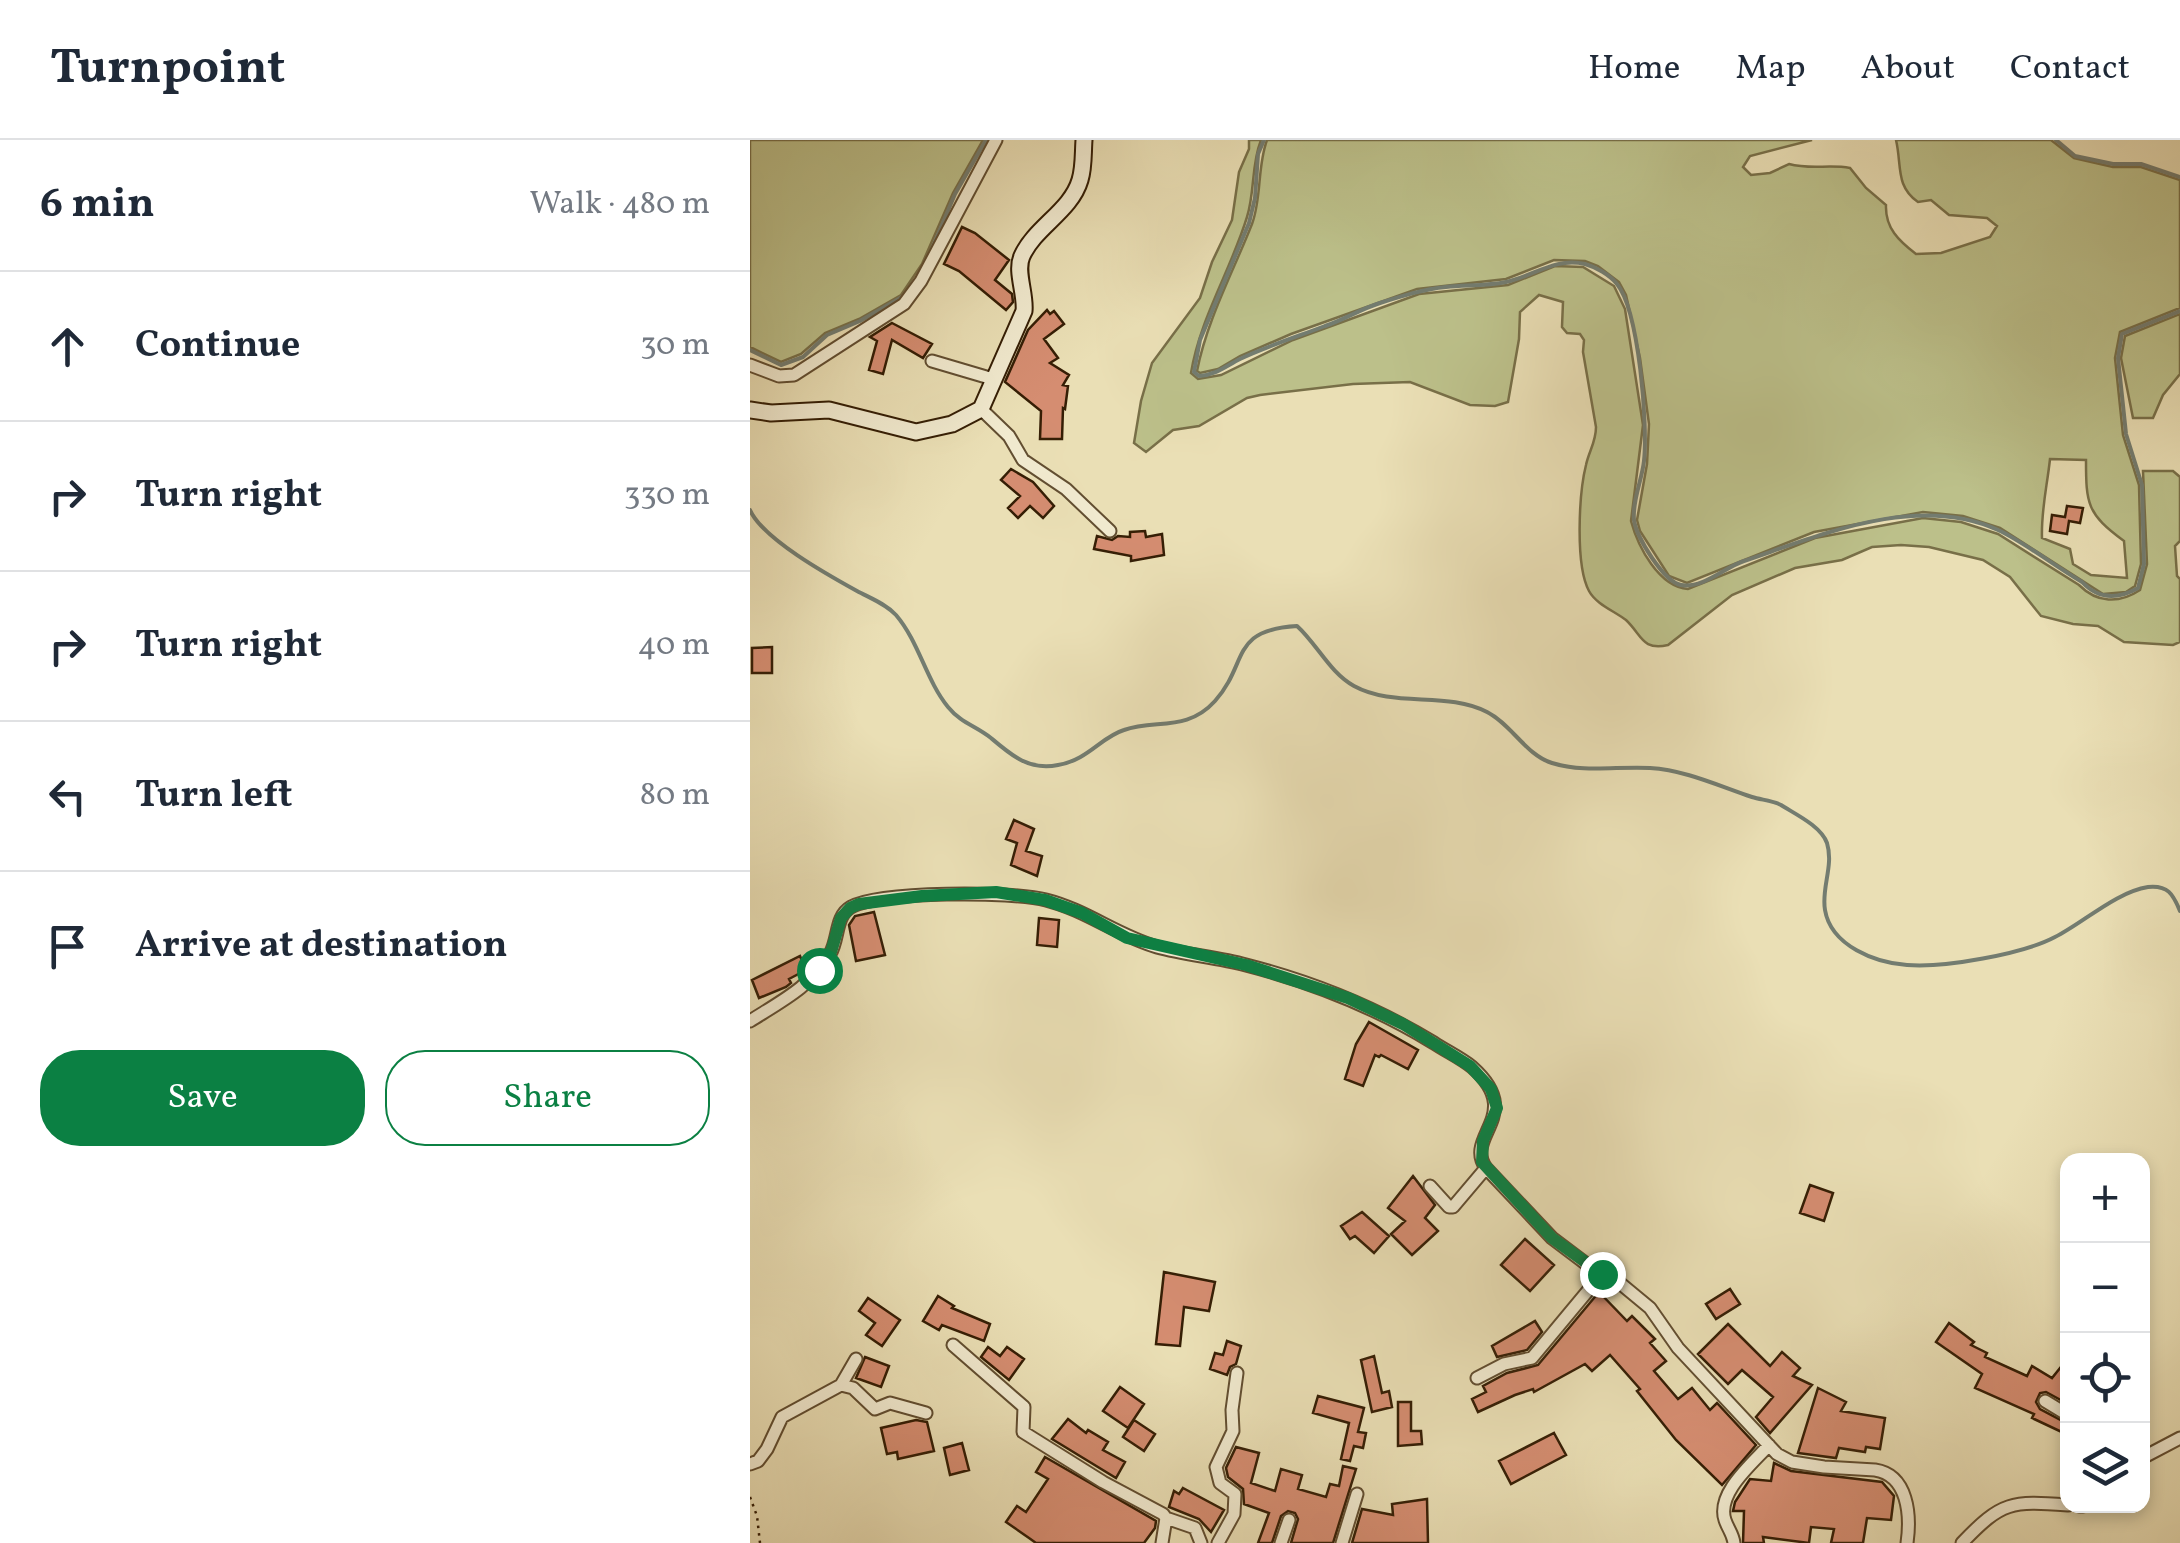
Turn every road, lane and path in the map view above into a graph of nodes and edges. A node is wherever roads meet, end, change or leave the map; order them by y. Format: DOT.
graph roads {
  1 [pos="996,140"];
  2 [pos="1084,140"];
  3 [pos="932,361"];
  4 [pos="750,364"];
  5 [pos="993,379"];
  6 [pos="981,409"];
  7 [pos="750,410"];
  8 [pos="1110,531"];
  9 [pos="750,1021"];
  10 [pos="1486,1168"];
  11 [pos="1430,1186"];
  12 [pos="1602,1274"];
  13 [pos="953,1346"];
  14 [pos="856,1359"];
  15 [pos="1237,1374"];
  16 [pos="1477,1378"];
  17 [pos="841,1385"];
  18 [pos="2046,1401"];
  19 [pos="2060,1410"];
  20 [pos="926,1413"];
  21 [pos="2180,1438"];
  22 [pos="1769,1445"];
  23 [pos="2150,1454"];
  24 [pos="750,1464"];
  25 [pos="1357,1494"];
  26 [pos="750,1497"];
  27 [pos="2060,1504"];
  28 [pos="1166,1518"];
  29 [pos="1289,1520"];
  30 [pos="760,1543"];
  31 [pos="1162,1543"];
  32 [pos="1201,1543"];
  33 [pos="1218,1543"];
  34 [pos="1281,1543"];
  35 [pos="1342,1543"];
  36 [pos="1734,1543"];
  37 [pos="1907,1543"];
  38 [pos="1962,1543"];
  1 -- 4 [label="street"];
  2 -- 5 [label="street"];
  3 -- 5 [label="street"];
  5 -- 6 [label="street"];
  6 -- 7 [label="street"];
  6 -- 8 [label="street"];
  9 -- 10 [label="street"];
  10 -- 11 [label="street"];
  10 -- 12 [label="street"];
  12 -- 16 [label="street"];
  12 -- 22 [label="street"];
  13 -- 28 [label="street"];
  14 -- 17 [label="street"];
  15 -- 33 [label="street"];
  17 -- 20 [label="street"];
  17 -- 24 [label="street"];
  18 -- 19 [label="street"];
  21 -- 23 [label="street"];
  22 -- 36 [label="street"];
  22 -- 37 [label="street"];
  25 -- 35 [label="street"];
  26 -- 30 [label="path"];
  27 -- 38 [label="street"];
  28 -- 31 [label="street"];
  28 -- 32 [label="street"];
  29 -- 34 [label="street"];
}
